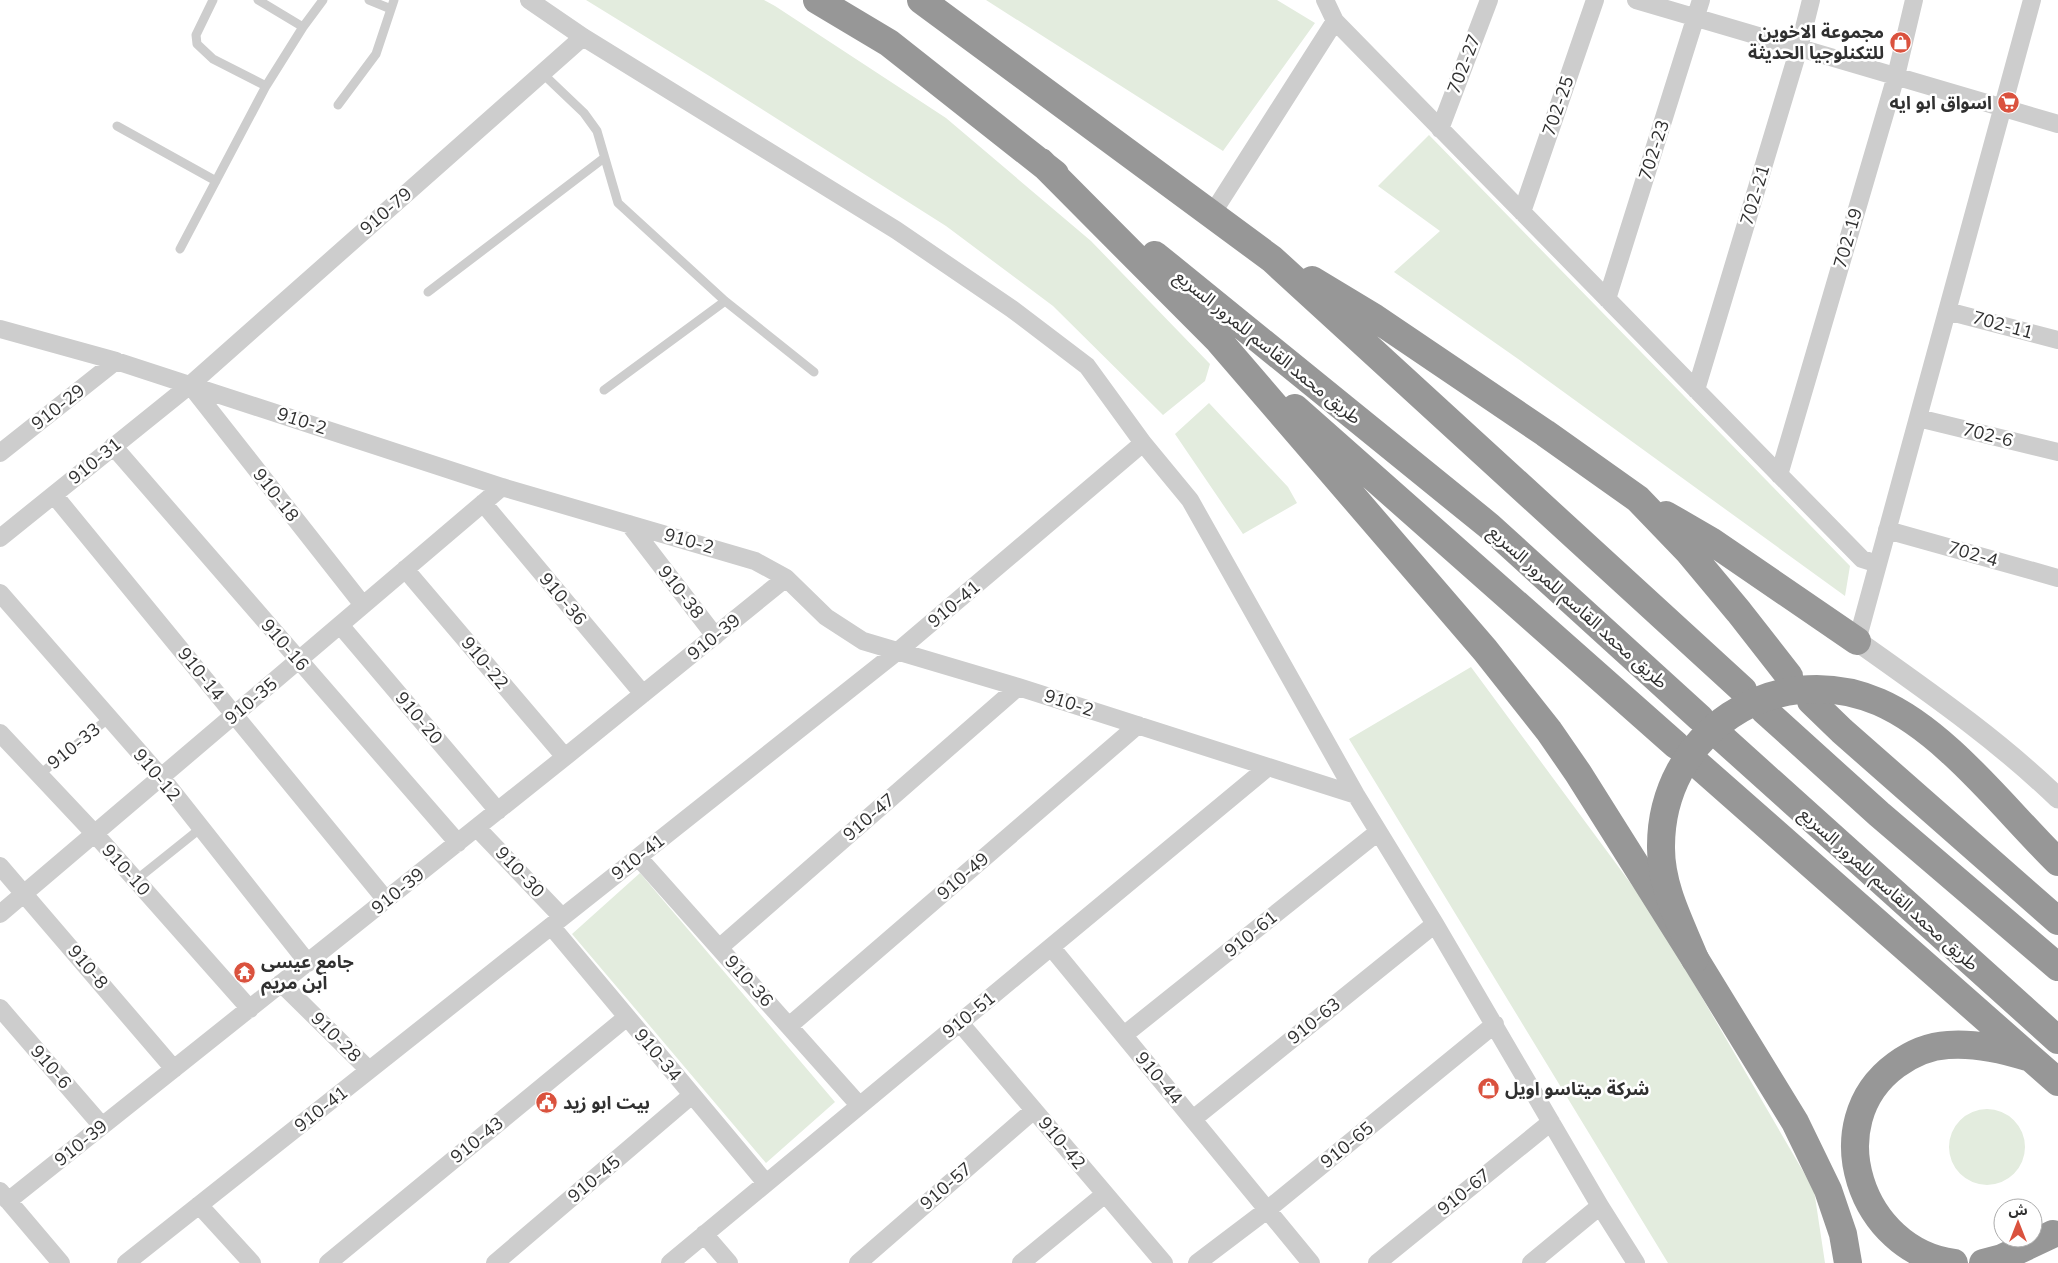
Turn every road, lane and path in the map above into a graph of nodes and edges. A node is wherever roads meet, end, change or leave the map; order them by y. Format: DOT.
graph roads {
  1 [pos="213,0"];
  2 [pos="258,0"];
  3 [pos="323,0"];
  4 [pos="369,0"];
  5 [pos="529,0"];
  6 [pos="817,0"];
  7 [pos="921,0"];
  8 [pos="1325,0"];
  9 [pos="1489,0"];
  10 [pos="1595,0"];
  11 [pos="1636,0"];
  12 [pos="1701,0"];
  13 [pos="1811,0"];
  14 [pos="1914,0"];
  15 [pos="2032,0"];
  16 [pos="393,4"];
  17 [pos="1696,17"];
  18 [pos="1334,21"];
  19 [pos="303,27"];
  20 [pos="583,37"];
  21 [pos="1799,48"];
  22 [pos="542,73"];
  23 [pos="1896,76"];
  24 [pos="266,86"];
  25 [pos="338,104"];
  26 [pos="2003,107"];
  27 [pos="2058,124"];
  28 [pos="117,126"];
  29 [pos="1440,129"];
  30 [pos="604,158"];
  31 [pos="1041,162"];
  32 [pos="216,181"];
  33 [pos="1522,212"];
  34 [pos="1212,214"];
  35 [pos="180,249"];
  36 [pos="1272,259"];
  37 [pos="428,292"];
  38 [pos="1607,299"];
  39 [pos="725,301"];
  40 [pos="1947,311"];
  41 [pos="0,329"];
  42 [pos="2058,340"];
  43 [pos="1219,341"];
  44 [pos="116,361"];
  45 [pos="814,372"];
  46 [pos="190,385"];
  47 [pos="604,390"];
  48 [pos="1696,390"];
  49 [pos="1918,418"];
  50 [pos="1144,443"];
  51 [pos="113,446"];
  52 [pos="2058,452"];
  53 [pos="0,453"];
  54 [pos="1779,474"];
  55 [pos="502,487"];
  56 [pos="54,495"];
  57 [pos="1638,500"];
  58 [pos="483,503"];
  59 [pos="629,524"];
  60 [pos="1887,530"];
  61 [pos="0,538"];
  62 [pos="1878,564"];
  63 [pos="405,569"];
  64 [pos="786,578"];
  65 [pos="2058,578"];
  66 [pos="0,593"];
  67 [pos="363,605"];
  68 [pos="340,625"];
  69 [pos="715,636"];
  70 [pos="1857,641"];
  71 [pos="898,651"];
  72 [pos="299,660"];
  73 [pos="1789,676"];
  74 [pos="1018,687"];
  75 [pos="1743,690"];
  76 [pos="643,694"];
  77 [pos="1811,701"];
  78 [pos="1764,710"];
  79 [pos="234,715"];
  80 [pos="109,718"];
  81 [pos="1138,725"];
  82 [pos="0,733"];
  83 [pos="1676,745"];
  84 [pos="566,757"];
  85 [pos="1696,763"];
  86 [pos="1268,767"];
  87 [pos="39,775"];
  88 [pos="161,778"];
  89 [pos="1356,795"];
  90 [pos="2058,798"];
  91 [pos="498,811"];
  92 [pos="201,828"];
  93 [pos="477,828"];
  94 [pos="1378,832"];
  95 [pos="94,834"];
  96 [pos="458,843"];
  97 [pos="638,857"];
  98 [pos="2058,862"];
  99 [pos="0,866"];
  100 [pos="136,880"];
  101 [pos="25,893"];
  102 [pos="386,900"];
  103 [pos="0,914"];
  104 [pos="2058,921"];
  105 [pos="556,922"];
  106 [pos="1435,924"];
  107 [pos="1051,947"];
  108 [pos="719,948"];
  109 [pos="1695,959"];
  110 [pos="308,963"];
  111 [pos="2058,967"];
  112 [pos="281,984"];
  113 [pos="0,1008"];
  114 [pos="250,1009"];
  115 [pos="627,1017"];
  116 [pos="960,1023"];
  117 [pos="1495,1024"];
  118 [pos="789,1026"];
  119 [pos="1124,1035"];
  120 [pos="2058,1040"];
  121 [pos="2031,1059"];
  122 [pos="174,1069"];
  123 [pos="369,1070"];
  124 [pos="2058,1082"];
  125 [pos="692,1095"];
  126 [pos="859,1105"];
  127 [pos="1034,1110"];
  128 [pos="1193,1119"];
  129 [pos="1551,1122"];
  130 [pos="102,1126"];
  131 [pos="766,1183"];
  132 [pos="1105,1194"];
  133 [pos="4,1196"];
  134 [pos="200,1205"];
  135 [pos="1600,1206"];
  136 [pos="1267,1210"];
  137 [pos="2056,1232"];
  138 [pos="704,1234"];
  139 [pos="61,1263"];
  140 [pos="126,1263"];
  141 [pos="252,1263"];
  142 [pos="328,1263"];
  143 [pos="495,1263"];
  144 [pos="670,1263"];
  145 [pos="729,1263"];
  146 [pos="858,1263"];
  147 [pos="1021,1263"];
  148 [pos="1164,1263"];
  149 [pos="1197,1263"];
  150 [pos="1312,1263"];
  151 [pos="1377,1263"];
  152 [pos="1532,1263"];
  153 [pos="1636,1263"];
  154 [pos="1848,1263"];
  155 [pos="1954,1263"];
  156 [pos="1984,1263"];
  157 [pos="2023,1263"];
  1 -- 24 [label="lane"];
  2 -- 19 [label="lane"];
  3 -- 19 [label="lane"];
  4 -- 16 [label="lane"];
  5 -- 20 [label="street"];
  6 -- 31 [label="highway, طريق محمد القاسم للمرور السريع"];
  7 -- 34 [label="highway"];
  8 -- 18 [label="street"];
  9 -- 29 [label="street, 702-27"];
  10 -- 33 [label="street, 702-25"];
  11 -- 17 [label="street"];
  12 -- 17 [label="street, 702-23"];
  13 -- 21 [label="street, 702-21"];
  14 -- 23 [label="street, 702-19"];
  15 -- 26 [label="street"];
  16 -- 25 [label="lane"];
  17 -- 21 [label="street"];
  17 -- 38 [label="street, 702-23"];
  18 -- 29 [label="street"];
  18 -- 34 [label="street"];
  19 -- 24 [label="lane"];
  20 -- 22 [label="street, 910-79"];
  20 -- 50 [label="street"];
  21 -- 23 [label="street"];
  21 -- 48 [label="street, 702-21"];
  22 -- 30 [label="lane"];
  22 -- 46 [label="street, 910-79"];
  23 -- 26 [label="street"];
  23 -- 54 [label="street, 702-19"];
  24 -- 32 [label="lane"];
  26 -- 27 [label="street"];
  26 -- 40 [label="street"];
  28 -- 32 [label="lane"];
  29 -- 33 [label="street"];
  30 -- 37 [label="lane"];
  30 -- 39 [label="lane"];
  31 -- 43 [label="highway"];
  31 -- 120 [label="highway, طريق محمد القاسم للمرور السريع"];
  32 -- 35 [label="lane"];
  33 -- 38 [label="street"];
  34 -- 36 [label="highway"];
  36 -- 57 [label="highway"];
  36 -- 75 [label="highway"];
  38 -- 48 [label="street"];
  39 -- 45 [label="lane"];
  39 -- 47 [label="lane"];
  40 -- 42 [label="street, 702-11"];
  40 -- 49 [label="street"];
  41 -- 44 [label="street, 910-2"];
  43 -- 83 [label="highway"];
  43 -- 109 [label="highway, bridge"];
  44 -- 46 [label="street, 910-2"];
  44 -- 53 [label="street, 910-29"];
  46 -- 51 [label="street, 910-31"];
  46 -- 55 [label="street, 910-2"];
  46 -- 67 [label="street, 910-18"];
  48 -- 54 [label="street"];
  49 -- 52 [label="street, 702-6"];
  49 -- 60 [label="street"];
  50 -- 71 [label="street, 910-41"];
  50 -- 89 [label="street"];
  51 -- 56 [label="street, 910-31"];
  51 -- 72 [label="street, 910-16"];
  54 -- 62 [label="street"];
  55 -- 58 [label="street, 910-35"];
  55 -- 59 [label="street, 910-2"];
  56 -- 61 [label="street, 910-31"];
  56 -- 79 [label="street, 910-14"];
  57 -- 70 [label="highway"];
  57 -- 73 [label="highway"];
  58 -- 63 [label="street, 910-35"];
  58 -- 76 [label="street, 910-36"];
  59 -- 64 [label="street, 910-2"];
  59 -- 69 [label="street, 910-38"];
  60 -- 62 [label="street"];
  60 -- 65 [label="street, 702-4"];
  62 -- 70 [label="street"];
  63 -- 67 [label="street, 910-35"];
  63 -- 84 [label="street, 910-22"];
  64 -- 69 [label="street, 910-39"];
  64 -- 71 [label="street, 910-2"];
  66 -- 80 [label="street, 910-12"];
  67 -- 68 [label="street, 910-35"];
  68 -- 72 [label="street, 910-35"];
  68 -- 91 [label="street, 910-20"];
  69 -- 76 [label="street, 910-39"];
  70 -- 90 [label="street"];
  71 -- 74 [label="street, 910-2"];
  71 -- 97 [label="street, 910-41"];
  72 -- 79 [label="street, 910-35"];
  72 -- 96 [label="street, 910-16"];
  74 -- 81 [label="street, 910-2"];
  74 -- 108 [label="street, 910-47"];
  76 -- 84 [label="street, 910-39"];
  77 -- 104 [label="highway"];
  78 -- 111 [label="highway"];
  79 -- 88 [label="street, 910-35"];
  79 -- 102 [label="street, 910-14"];
  80 -- 87 [label="lane, 910-33"];
  80 -- 88 [label="street, 910-12"];
  81 -- 86 [label="street, 910-2"];
  81 -- 118 [label="street, 910-49"];
  82 -- 87 [label="street, 910-10"];
  84 -- 91 [label="street, 910-39"];
  85 -- 121 [label="highway"];
  86 -- 89 [label="street, 910-2"];
  86 -- 107 [label="street, 910-51"];
  87 -- 95 [label="street, 910-10"];
  88 -- 92 [label="street, 910-12"];
  88 -- 95 [label="street, 910-35"];
  89 -- 94 [label="street"];
  91 -- 93 [label="street, 910-39"];
  92 -- 100 [label="lane"];
  92 -- 110 [label="street, 910-12"];
  93 -- 96 [label="street, 910-39"];
  93 -- 105 [label="street, 910-30"];
  94 -- 106 [label="street"];
  94 -- 119 [label="street, 910-61"];
  95 -- 100 [label="street, 910-10"];
  95 -- 101 [label="street, 910-35"];
  96 -- 102 [label="street, 910-39"];
  97 -- 105 [label="street, 910-41"];
  97 -- 108 [label="street, 910-36"];
  98 -- 109 [label="highway, bridge"];
  99 -- 101 [label="street, 910-8"];
  100 -- 114 [label="street, 910-10"];
  101 -- 103 [label="street, 910-35"];
  101 -- 122 [label="street, 910-8"];
  102 -- 110 [label="street, 910-39"];
  105 -- 115 [label="street, 910-34"];
  105 -- 123 [label="street, 910-41"];
  106 -- 117 [label="street"];
  106 -- 128 [label="street, 910-63"];
  107 -- 116 [label="street, 910-51"];
  107 -- 119 [label="street, 910-44"];
  108 -- 118 [label="street, 910-36"];
  109 -- 154 [label="highway"];
  110 -- 112 [label="street, 910-39"];
  112 -- 114 [label="street, 910-39"];
  112 -- 123 [label="street, 910-28"];
  113 -- 130 [label="street, 910-6"];
  114 -- 122 [label="street, 910-39"];
  115 -- 125 [label="street, 910-34"];
  115 -- 142 [label="street, 910-43"];
  116 -- 126 [label="street, 910-51"];
  116 -- 127 [label="street, 910-42"];
  117 -- 129 [label="street"];
  117 -- 136 [label="street, 910-65"];
  118 -- 126 [label="street, 910-36"];
  119 -- 128 [label="street, 910-44"];
  121 -- 124 [label="highway"];
  121 -- 155 [label="highway"];
  122 -- 130 [label="street, 910-39"];
  123 -- 134 [label="street, 910-41"];
  125 -- 131 [label="street, 910-34"];
  125 -- 143 [label="street, 910-45"];
  126 -- 131 [label="street, 910-51"];
  127 -- 132 [label="street, 910-42"];
  127 -- 146 [label="street, 910-57"];
  128 -- 136 [label="street, 910-44"];
  129 -- 135 [label="street"];
  129 -- 151 [label="street, 910-67"];
  130 -- 133 [label="street, 910-39"];
  131 -- 138 [label="street, 910-51"];
  132 -- 147 [label="street"];
  132 -- 148 [label="street, 910-42"];
  133 -- 139 [label="street"];
  134 -- 140 [label="street, 910-41"];
  134 -- 141 [label="street"];
  135 -- 152 [label="street"];
  135 -- 153 [label="street"];
  136 -- 149 [label="street, 910-65"];
  136 -- 150 [label="street, 910-44"];
  137 -- 156 [label="highway"];
  137 -- 157 [label="highway"];
  138 -- 144 [label="street, 910-51"];
  138 -- 145 [label="street"];
}
